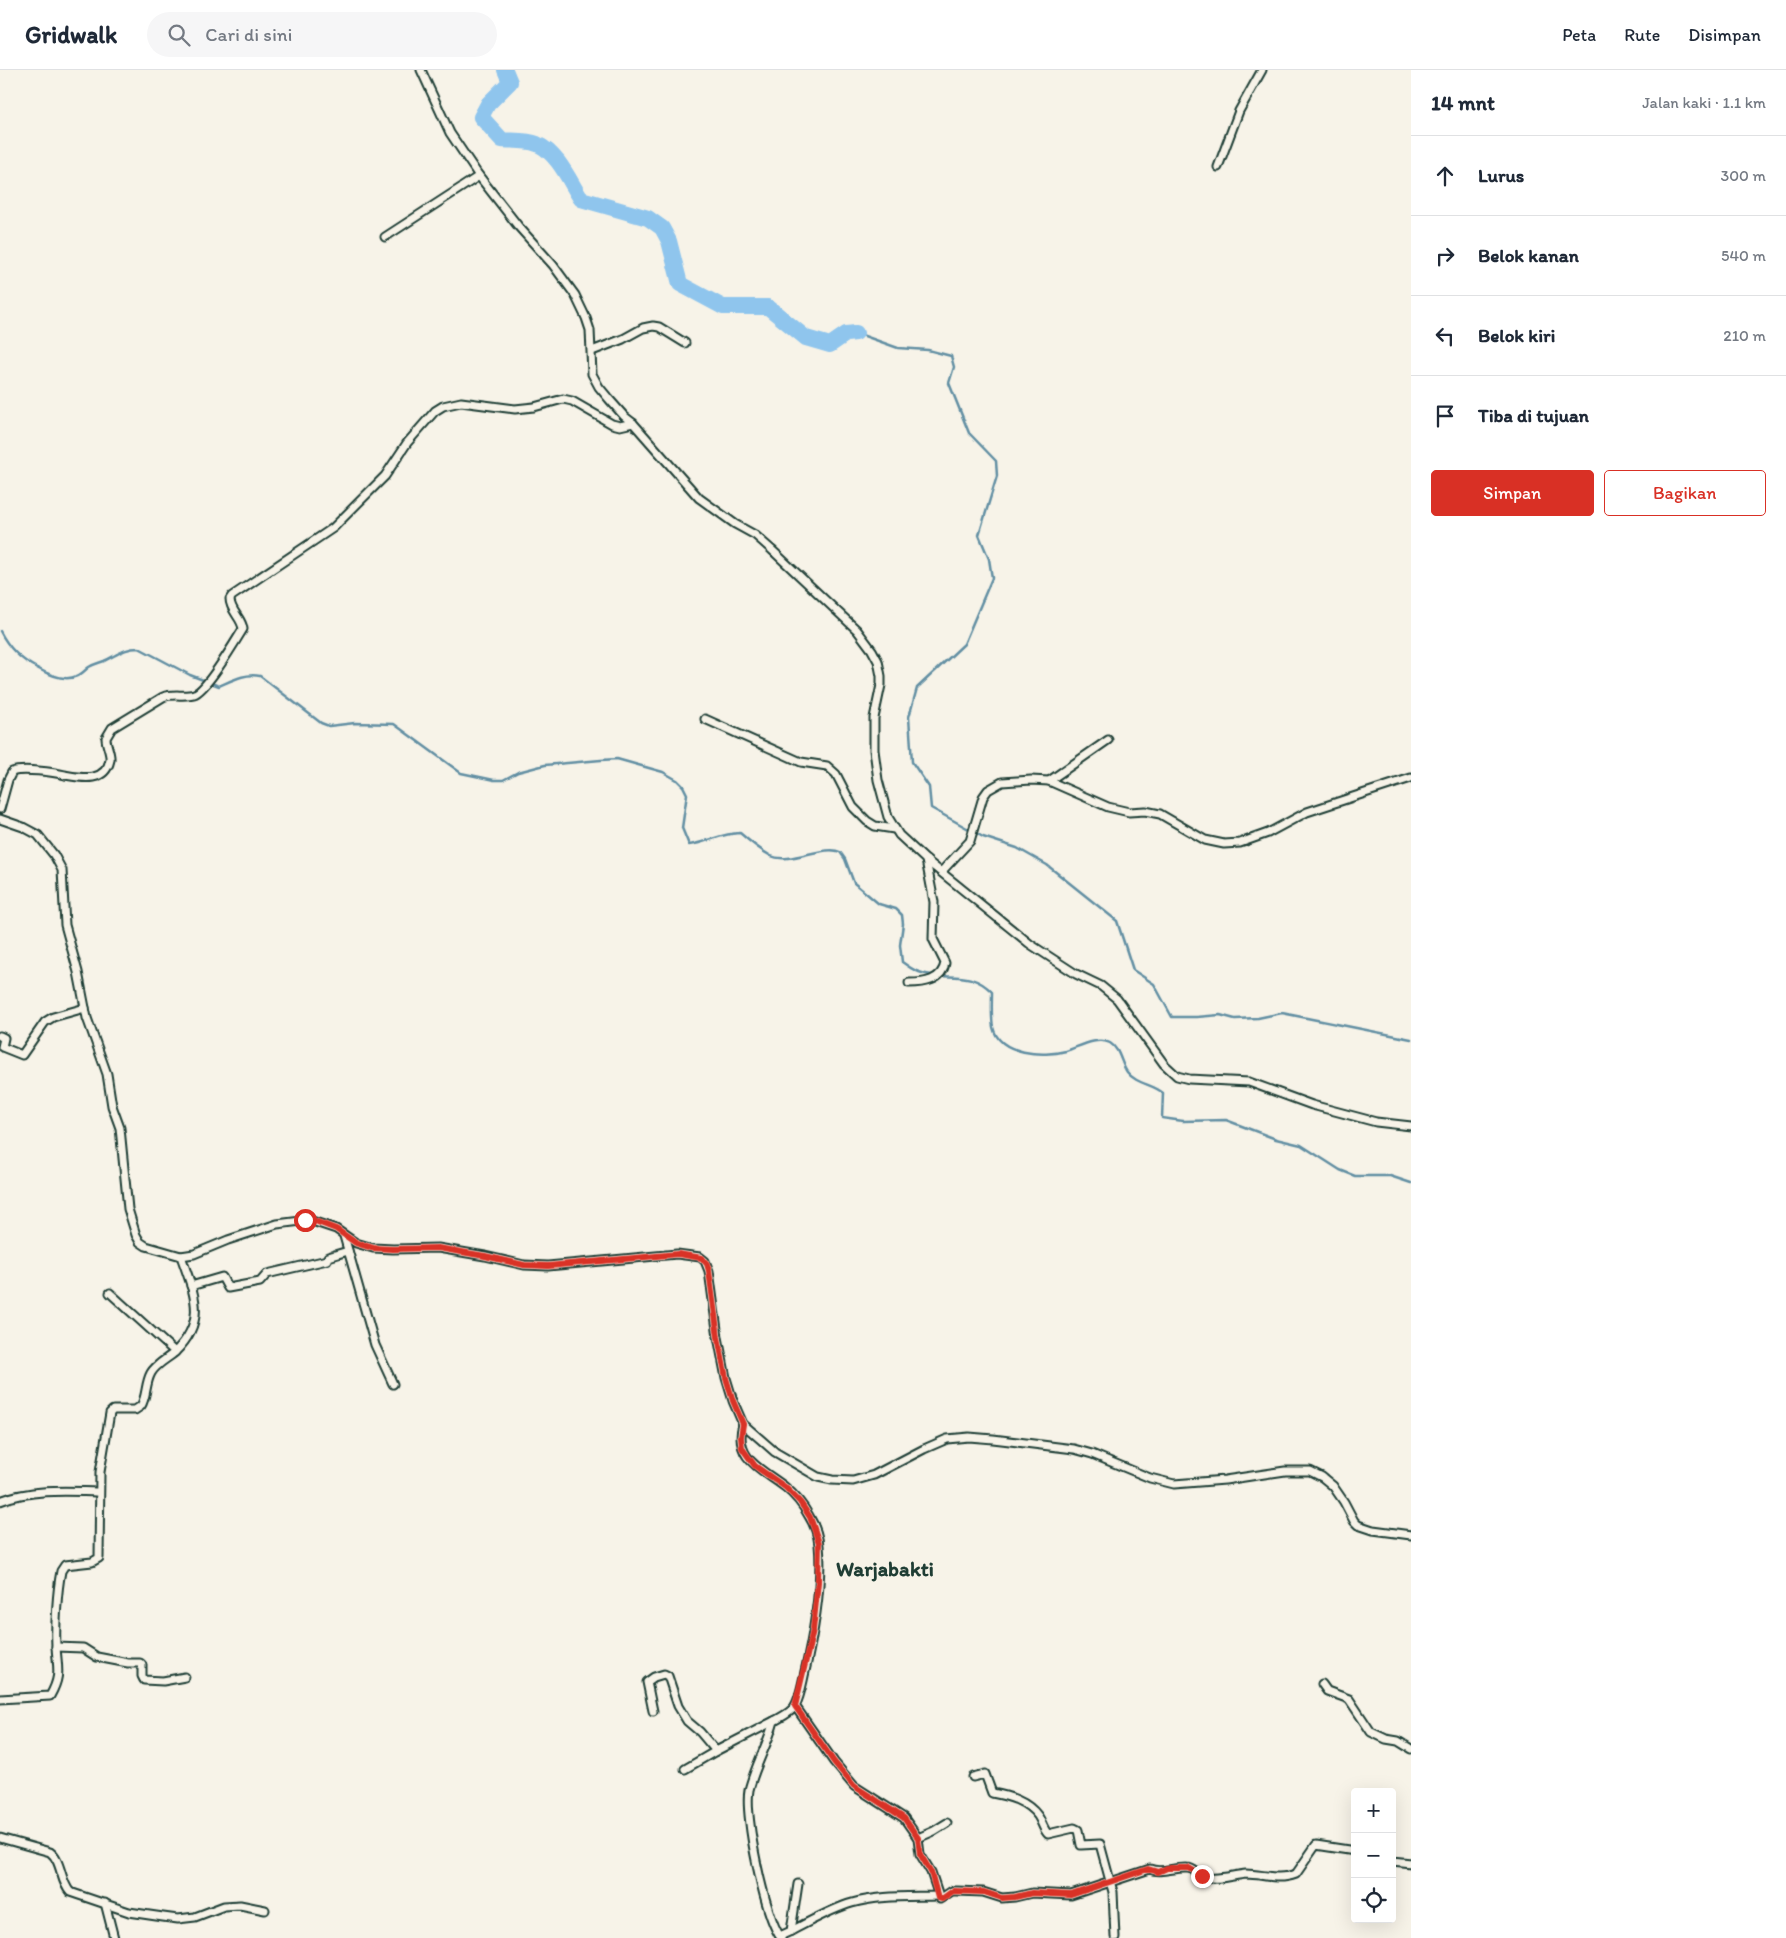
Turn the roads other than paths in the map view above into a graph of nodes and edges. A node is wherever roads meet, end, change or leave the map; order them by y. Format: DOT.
graph roads {
  1 [pos="421,70"];
  2 [pos="1262,70"];
  3 [pos="1218,167"];
  4 [pos="479,176"];
  5 [pos="385,237"];
  6 [pos="685,343"];
  7 [pos="592,351"];
  8 [pos="633,423"];
  9 [pos="705,719"];
  10 [pos="1108,740"];
  11 [pos="1411,778"];
  12 [pos="1049,781"];
  13 [pos="0,809"];
  14 [pos="0,818"];
  15 [pos="894,829"];
  16 [pos="926,860"];
  17 [pos="942,871"];
  18 [pos="909,983"];
  19 [pos="85,1008"];
  20 [pos="0,1036"];
  21 [pos="1411,1126"];
  22 [pos="344,1236"];
  23 [pos="348,1251"];
  24 [pos="181,1256"];
  25 [pos="191,1286"];
  26 [pos="110,1293"];
  27 [pos="175,1352"];
  28 [pos="393,1384"];
  29 [pos="743,1424"];
  30 [pos="98,1492"];
  31 [pos="0,1501"];
  32 [pos="1410,1537"];
  33 [pos="56,1647"];
  34 [pos="185,1677"];
  35 [pos="1322,1684"];
  36 [pos="0,1699"];
  37 [pos="795,1706"];
  38 [pos="653,1711"];
  39 [pos="774,1721"];
  40 [pos="1411,1749"];
  41 [pos="716,1751"];
  42 [pos="685,1769"];
  43 [pos="973,1777"];
  44 [pos="947,1823"];
  45 [pos="0,1838"];
  46 [pos="918,1838"];
  47 [pos="1351,1850"];
  48 [pos="1396,1861"];
  49 [pos="1411,1863"];
  50 [pos="1111,1882"];
  51 [pos="798,1884"];
  52 [pos="938,1896"];
  53 [pos="106,1903"];
  54 [pos="265,1910"];
  55 [pos="792,1931"];
  56 [pos="781,1937"];
  57 [pos="1115,1937"];
  58 [pos="114,1938"];
  1 -- 4 [label="street"];
  2 -- 3 [label="street"];
  4 -- 5 [label="street"];
  4 -- 7 [label="street"];
  6 -- 7 [label="street"];
  7 -- 8 [label="street"];
  8 -- 13 [label="street"];
  8 -- 15 [label="street"];
  9 -- 15 [label="street"];
  10 -- 12 [label="street"];
  11 -- 12 [label="street"];
  12 -- 17 [label="street"];
  14 -- 19 [label="street"];
  15 -- 16 [label="street"];
  16 -- 17 [label="street"];
  16 -- 18 [label="street"];
  17 -- 21 [label="street"];
  19 -- 20 [label="street"];
  19 -- 24 [label="street"];
  22 -- 23 [label="street"];
  22 -- 24 [label="street"];
  22 -- 29 [label="street"];
  23 -- 25 [label="street"];
  23 -- 28 [label="street"];
  24 -- 25 [label="street"];
  25 -- 27 [label="street"];
  26 -- 27 [label="street"];
  27 -- 30 [label="street"];
  29 -- 32 [label="street"];
  29 -- 37 [label="street"];
  30 -- 31 [label="street"];
  30 -- 33 [label="street"];
  33 -- 34 [label="street"];
  33 -- 36 [label="street"];
  35 -- 40 [label="street"];
  37 -- 39 [label="street"];
  37 -- 46 [label="street"];
  38 -- 41 [label="street"];
  39 -- 41 [label="street"];
  39 -- 56 [label="street"];
  41 -- 42 [label="street"];
  43 -- 50 [label="street"];
  44 -- 46 [label="street"];
  45 -- 53 [label="street"];
  46 -- 52 [label="street"];
  47 -- 50 [label="street"];
  48 -- 49 [label="street"];
  50 -- 52 [label="street"];
  50 -- 57 [label="street"];
  51 -- 55 [label="street"];
  52 -- 55 [label="street"];
  53 -- 54 [label="street"];
  53 -- 58 [label="street"];
  55 -- 56 [label="street"];
}
